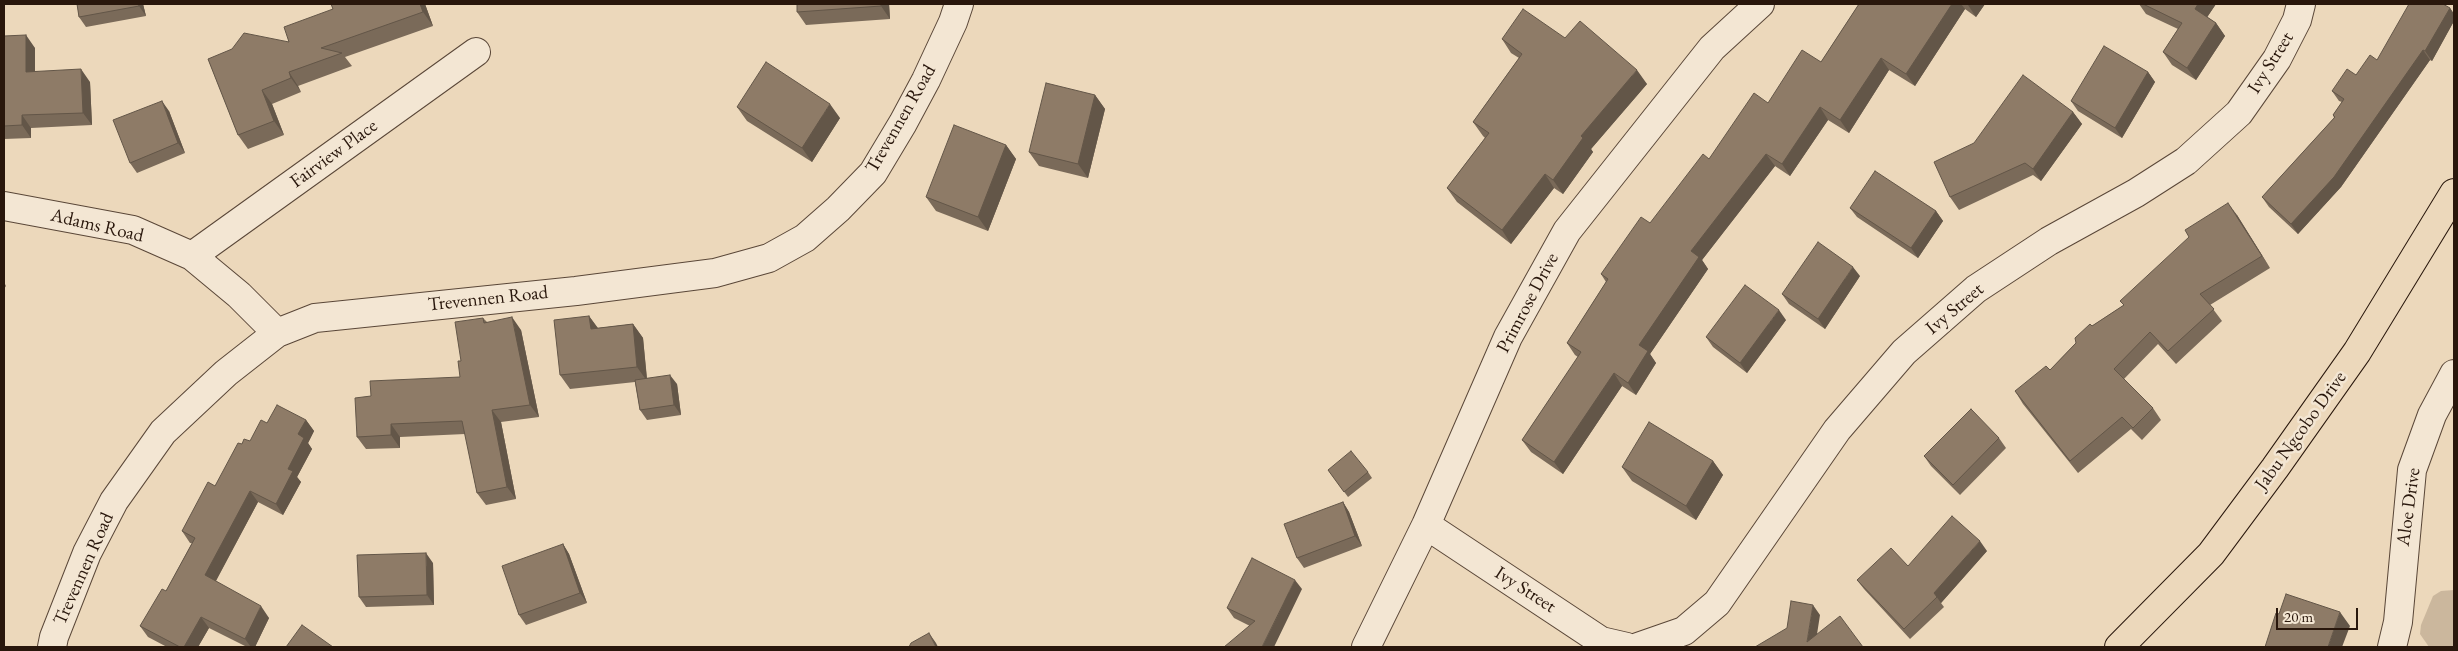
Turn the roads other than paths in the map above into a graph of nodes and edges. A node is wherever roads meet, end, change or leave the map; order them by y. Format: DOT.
graph roads {
  1 [pos="959,4"];
  2 [pos="1760,4"];
  3 [pos="2301,4"];
  4 [pos="476,52"];
  5 [pos="2454,193"];
  6 [pos="4,206"];
  7 [pos="192,256"];
  8 [pos="277,333"];
  9 [pos="2454,374"];
  10 [pos="1426,525"];
  11 [pos="52,647"];
  12 [pos="1366,647"];
  13 [pos="1627,647"];
  14 [pos="1638,647"];
  15 [pos="2119,647"];
  16 [pos="2392,647"];
  1 -- 8 [label="street, Trevennen Road"];
  2 -- 10 [label="street, Primrose Drive"];
  3 -- 14 [label="street, Ivy Street"];
  4 -- 7 [label="street, Fairview Place"];
  5 -- 15 [label="main road, Jabu Ngcobo Drive"];
  6 -- 7 [label="street, Adams Road"];
  7 -- 8 [label="street, Adams Road"];
  8 -- 11 [label="street, Trevennen Road"];
  9 -- 16 [label="street, Aloe Drive"];
  10 -- 12 [label="street, Primrose Drive"];
  10 -- 13 [label="street, Ivy Street"];
}
